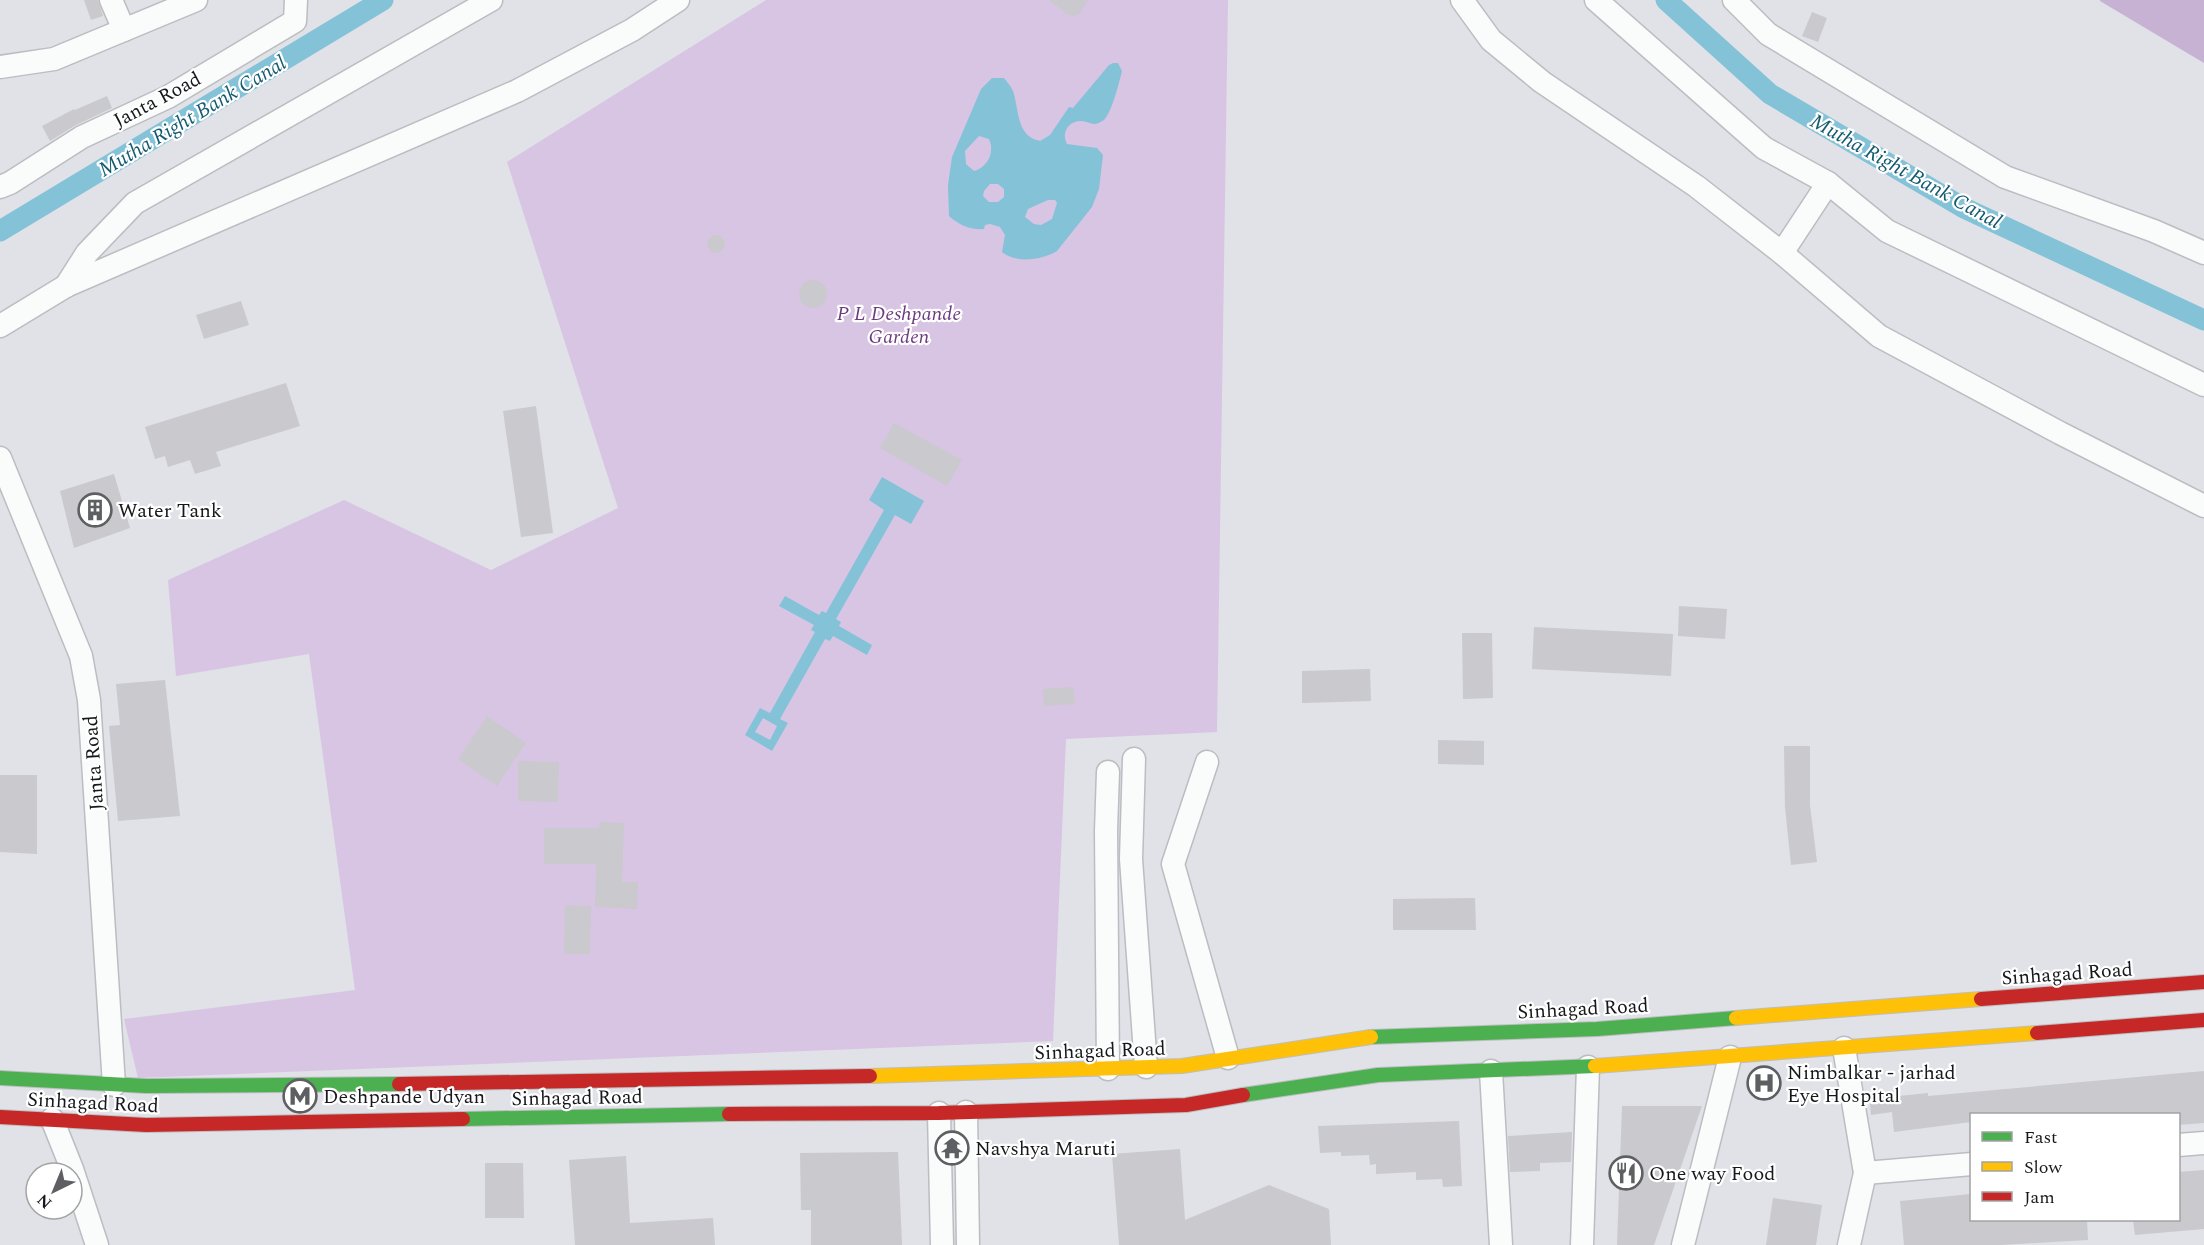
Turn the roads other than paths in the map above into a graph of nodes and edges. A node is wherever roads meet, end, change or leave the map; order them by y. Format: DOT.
graph roads {
  1 [pos="111,0"];
  2 [pos="196,0"];
  3 [pos="296,0"];
  4 [pos="491,0"];
  5 [pos="678,0"];
  6 [pos="1462,0"];
  7 [pos="1596,0"];
  8 [pos="1738,2"];
  9 [pos="124,30"];
  10 [pos="0,67"];
  11 [pos="1828,183"];
  12 [pos="0,187"];
  13 [pos="2201,245"];
  14 [pos="1782,253"];
  15 [pos="66,286"];
  16 [pos="0,326"];
  17 [pos="2204,385"];
  18 [pos="0,458"];
  19 [pos="2204,506"];
  20 [pos="1134,759"];
  21 [pos="1206,762"];
  22 [pos="1108,772"];
  23 [pos="2204,982"];
  24 [pos="2204,1020"];
  25 [pos="1844,1048"];
  26 [pos="1730,1057"];
  27 [pos="1228,1058"];
  28 [pos="1146,1067"];
  29 [pos="1588,1067"];
  30 [pos="1108,1069"];
  31 [pos="1491,1071"];
  32 [pos="0,1078"];
  33 [pos="114,1085"];
  34 [pos="966,1107"];
  35 [pos="939,1108"];
  36 [pos="0,1117"];
  37 [pos="52,1119"];
  38 [pos="2204,1143"];
  39 [pos="2180,1145"];
  40 [pos="1970,1164"];
  41 [pos="1865,1173"];
  42 [pos="97,1245"];
  43 [pos="942,1245"];
  44 [pos="968,1245"];
  45 [pos="1501,1245"];
  46 [pos="1582,1245"];
  47 [pos="1683,1245"];
  48 [pos="1849,1245"];
  1 -- 9 [label="street"];
  2 -- 9 [label="street"];
  3 -- 12 [label="street, Janta Road"];
  4 -- 15 [label="street"];
  5 -- 15 [label="street"];
  6 -- 14 [label="street"];
  7 -- 11 [label="street"];
  8 -- 13 [label="street"];
  9 -- 10 [label="street"];
  11 -- 14 [label="street"];
  11 -- 17 [label="street"];
  14 -- 19 [label="street"];
  15 -- 16 [label="street"];
  18 -- 33 [label="street, Janta Road"];
  20 -- 28 [label="street"];
  21 -- 27 [label="street"];
  22 -- 30 [label="street"];
  23 -- 27 [label="main road, Sinhagad Road"];
  24 -- 25 [label="main road, Sinhagad Road"];
  25 -- 26 [label="main road, Sinhagad Road"];
  25 -- 41 [label="street"];
  26 -- 29 [label="main road, Sinhagad Road"];
  26 -- 47 [label="street"];
  27 -- 28 [label="main road, Sinhagad Road"];
  28 -- 30 [label="main road, Sinhagad Road"];
  29 -- 31 [label="main road, Sinhagad Road"];
  29 -- 46 [label="street"];
  30 -- 33 [label="main road, Sinhagad Road"];
  31 -- 34 [label="main road, Sinhagad Road"];
  31 -- 45 [label="street"];
  32 -- 33 [label="main road, Sinhagad Road"];
  34 -- 35 [label="main road, Sinhagad Road"];
  34 -- 44 [label="street"];
  35 -- 37 [label="main road, Sinhagad Road"];
  35 -- 43 [label="street"];
  36 -- 37 [label="main road, Sinhagad Road"];
  37 -- 42 [label="street"];
  38 -- 39 [label="street"];
  40 -- 41 [label="street"];
  41 -- 48 [label="street"];
}
